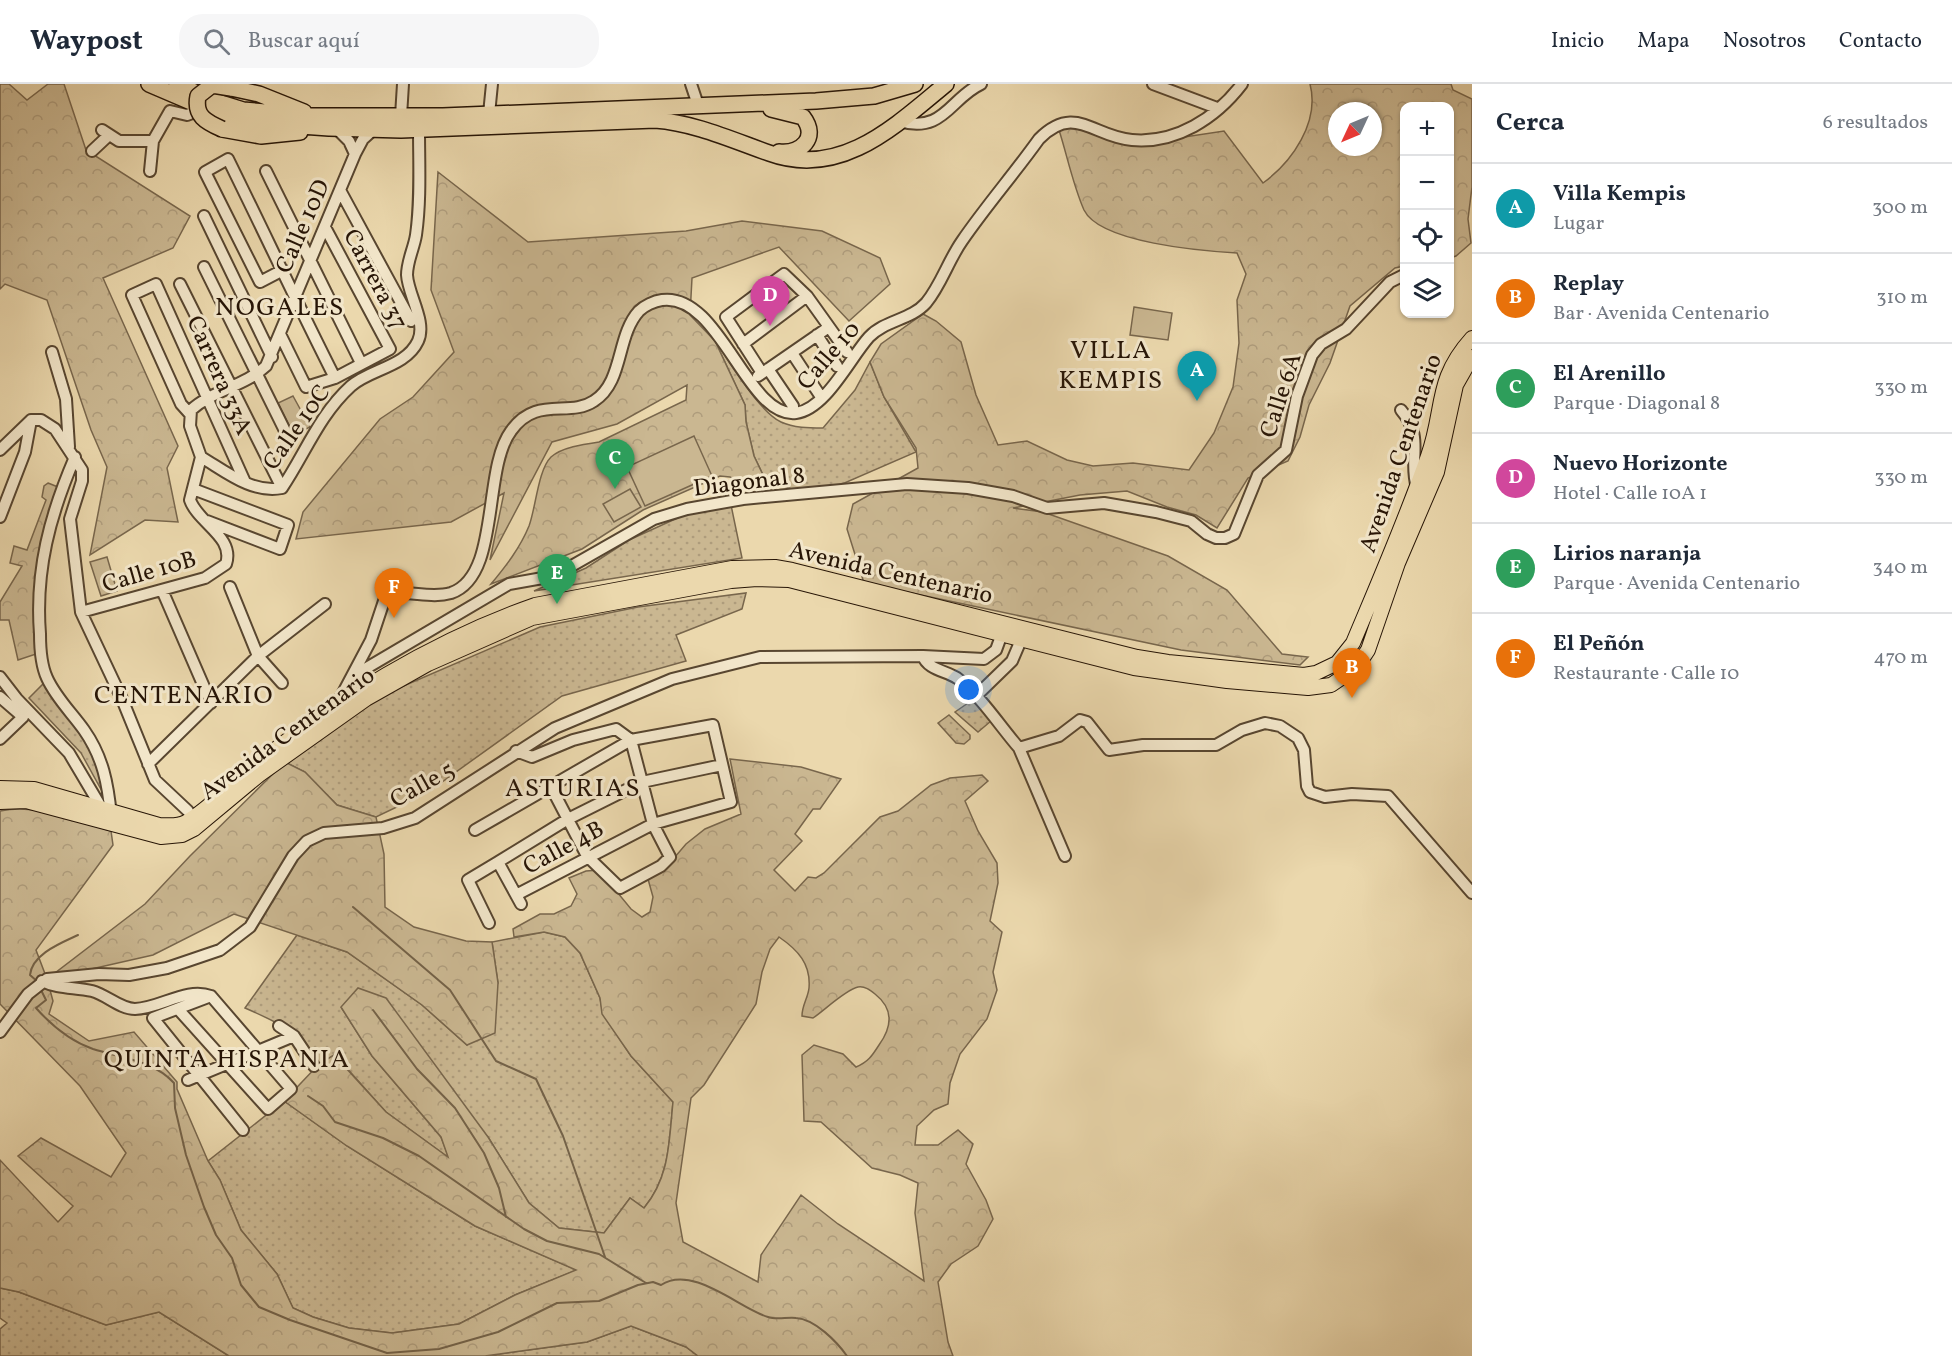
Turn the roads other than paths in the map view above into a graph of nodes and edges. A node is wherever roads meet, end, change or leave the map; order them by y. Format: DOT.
graph roads {
  1 [pos="149,84"];
  2 [pos="177,84"];
  3 [pos="403,84"];
  4 [pos="492,84"];
  5 [pos="691,84"];
  6 [pos="915,84"];
  7 [pos="946,84"];
  8 [pos="981,84"];
  9 [pos="1153,84"];
  10 [pos="1239,85"];
  11 [pos="698,105"];
  12 [pos="730,105"];
  13 [pos="1217,108"];
  14 [pos="204,109"];
  15 [pos="489,114"];
  16 [pos="312,116"];
  17 [pos="401,116"];
  18 [pos="899,121"];
  19 [pos="333,128"];
  20 [pos="374,129"];
  21 [pos="418,129"];
  22 [pos="153,141"];
  23 [pos="755,148"];
  24 [pos="92,151"];
  25 [pos="355,154"];
  26 [pos="150,171"];
  27 [pos="266,171"];
  28 [pos="341,192"];
  29 [pos="204,216"];
  30 [pos="326,229"];
  31 [pos="309,261"];
  32 [pos="204,267"];
  33 [pos="283,270"];
  34 [pos="1400,277"];
  35 [pos="180,284"];
  36 [pos="807,296"];
  37 [pos="294,298"];
  38 [pos="411,321"];
  39 [pos="829,327"];
  40 [pos="280,334"];
  41 [pos="817,335"];
  42 [pos="1472,338"];
  43 [pos="743,344"];
  44 [pos="51,352"];
  45 [pos="792,352"];
  46 [pos="847,352"];
  47 [pos="272,357"];
  48 [pos="1472,357"];
  49 [pos="361,363"];
  50 [pos="837,366"];
  51 [pos="765,371"];
  52 [pos="257,375"];
  53 [pos="335,378"];
  54 [pos="750,381"];
  55 [pos="231,386"];
  56 [pos="821,396"];
  57 [pos="207,398"];
  58 [pos="792,406"];
  59 [pos="1401,410"];
  60 [pos="190,412"];
  61 [pos="31,420"];
  62 [pos="14,436"];
  63 [pos="290,441"];
  64 [pos="0,450"];
  65 [pos="25,452"];
  66 [pos="72,452"];
  67 [pos="201,457"];
  68 [pos="245,483"];
  69 [pos="282,488"];
  70 [pos="193,489"];
  71 [pos="1417,489"];
  72 [pos="0,517"];
  73 [pos="204,520"];
  74 [pos="1191,520"];
  75 [pos="230,587"];
  76 [pos="162,590"];
  77 [pos="325,604"];
  78 [pos="81,612"];
  79 [pos="1004,628"];
  80 [pos="1024,633"];
  81 [pos="1089,650"];
  82 [pos="258,656"];
  83 [pos="923,656"];
  84 [pos="0,677"];
  85 [pos="350,678"];
  86 [pos="282,683"];
  87 [pos="976,696"];
  88 [pos="0,697"];
  89 [pos="211,703"];
  90 [pos="336,706"];
  91 [pos="324,727"];
  92 [pos="0,739"];
  93 [pos="631,740"];
  94 [pos="1019,748"];
  95 [pos="516,751"];
  96 [pos="148,764"];
  97 [pos="722,765"];
  98 [pos="642,782"];
  99 [pos="550,785"];
  100 [pos="0,788"];
  101 [pos="0,802"];
  102 [pos="188,811"];
  103 [pos="108,813"];
  104 [pos="568,819"];
  105 [pos="653,824"];
  106 [pos="475,830"];
  107 [pos="162,831"];
  108 [pos="587,856"];
  109 [pos="1065,856"];
  110 [pos="499,862"];
  111 [pos="1472,893"];
  112 [pos="489,923"];
  113 [pos="42,981"];
  114 [pos="211,996"];
  115 [pos="178,1009"];
  116 [pos="279,1026"];
  117 [pos="0,1032"];
  118 [pos="294,1036"];
  119 [pos="257,1051"];
  120 [pos="226,1065"];
  121 [pos="314,1066"];
  122 [pos="193,1078"];
  123 [pos="243,1130"];
  1 -- 14 [label="highway"];
  2 -- 16 [label="highway"];
  3 -- 17 [label="street"];
  4 -- 15 [label="street"];
  5 -- 11 [label="street"];
  6 -- 12 [label="highway"];
  7 -- 18 [label="highway"];
  8 -- 18 [label="street"];
  9 -- 13 [label="street"];
  10 -- 13 [label="street, Calle 10"];
  11 -- 12 [label="highway"];
  11 -- 15 [label="highway"];
  12 -- 23 [label="highway"];
  13 -- 54 [label="street, Calle 10"];
  14 -- 19 [label="highway"];
  14 -- 22 [label="street"];
  15 -- 17 [label="highway"];
  16 -- 17 [label="highway"];
  16 -- 19 [label="highway, bridge"];
  18 -- 23 [label="highway"];
  19 -- 20 [label="highway"];
  19 -- 25 [label="street"];
  20 -- 21 [label="highway"];
  20 -- 25 [label="street, Calle 10D"];
  21 -- 23 [label="highway"];
  21 -- 69 [label="street, Calle 10C"];
  22 -- 24 [label="street"];
  22 -- 26 [label="street"];
  25 -- 28 [label="street, Calle 10D"];
  27 -- 31 [label="street"];
  28 -- 30 [label="street, Calle 10D"];
  28 -- 38 [label="street"];
  29 -- 47 [label="street"];
  30 -- 31 [label="street, Calle 10D"];
  30 -- 49 [label="street, Carrera 37"];
  31 -- 37 [label="street, Calle 10D"];
  31 -- 49 [label="street"];
  32 -- 52 [label="street"];
  33 -- 33 [label="street"];
  33 -- 37 [label="street"];
  34 -- 74 [label="street, Calle 6A"];
  35 -- 55 [label="street"];
  36 -- 39 [label="street"];
  36 -- 43 [label="street"];
  36 -- 43 [label="street"];
  37 -- 40 [label="street, Calle 10D"];
  37 -- 53 [label="street"];
  39 -- 41 [label="street"];
  39 -- 46 [label="street"];
  40 -- 47 [label="street, Calle 10D"];
  40 -- 53 [label="street"];
  41 -- 45 [label="street"];
  41 -- 50 [label="street"];
  42 -- 71 [label="main road, Avenida Centenario"];
  43 -- 51 [label="street"];
  44 -- 66 [label="street"];
  45 -- 51 [label="street"];
  45 -- 56 [label="street"];
  47 -- 52 [label="street, Calle 10D"];
  48 -- 81 [label="main road, Avenida Centenario"];
  49 -- 53 [label="street"];
  51 -- 54 [label="street"];
  51 -- 58 [label="street"];
  52 -- 55 [label="street, Calle 10D"];
  52 -- 63 [label="street"];
  54 -- 85 [label="street, Calle 10"];
  55 -- 57 [label="street, Calle 10D"];
  55 -- 69 [label="street"];
  57 -- 60 [label="street, Calle 10D"];
  57 -- 60 [label="street, Carrera 33A"];
  57 -- 68 [label="street, Carrera 33A"];
  59 -- 71 [label="street"];
  60 -- 67 [label="street"];
  61 -- 62 [label="street"];
  61 -- 65 [label="street"];
  61 -- 66 [label="street"];
  62 -- 64 [label="street"];
  62 -- 65 [label="street"];
  65 -- 72 [label="street"];
  66 -- 78 [label="street"];
  66 -- 103 [label="street"];
  67 -- 68 [label="street, Calle 10C"];
  67 -- 70 [label="street"];
  68 -- 69 [label="street, Calle 10C"];
  70 -- 73 [label="street"];
  70 -- 73 [label="street"];
  71 -- 81 [label="main road, Avenida Centenario"];
  73 -- 76 [label="street, Calle 10B"];
  74 -- 85 [label="street, Diagonal 8"];
  75 -- 82 [label="street"];
  76 -- 78 [label="street, Calle 10B"];
  76 -- 89 [label="street"];
  77 -- 82 [label="street"];
  78 -- 96 [label="street"];
  79 -- 80 [label="main road, Avenida Centenario"];
  79 -- 83 [label="street, Calle 5"];
  79 -- 90 [label="main road, Avenida Centenario"];
  79 -- 91 [label="main road, Avenida Centenario"];
  80 -- 81 [label="main road, Avenida Centenario"];
  80 -- 87 [label="street"];
  82 -- 86 [label="street"];
  82 -- 89 [label="street"];
  83 -- 87 [label="street"];
  83 -- 95 [label="street, Calle 5"];
  84 -- 103 [label="street"];
  85 -- 90 [label="street, Calle 10"];
  87 -- 94 [label="street"];
  88 -- 92 [label="street"];
  89 -- 96 [label="street"];
  90 -- 91 [label="street, Calle 10"];
  90 -- 107 [label="main road, Avenida Centenario"];
  91 -- 107 [label="main road, Avenida Centenario"];
  93 -- 95 [label="street"];
  93 -- 97 [label="street"];
  93 -- 98 [label="street"];
  93 -- 99 [label="street"];
  94 -- 109 [label="street"];
  94 -- 111 [label="street"];
  95 -- 113 [label="street, Calle 5"];
  96 -- 102 [label="street"];
  97 -- 98 [label="street"];
  97 -- 105 [label="street, Calle 4B"];
  98 -- 104 [label="street"];
  98 -- 105 [label="street"];
  99 -- 104 [label="street"];
  99 -- 106 [label="street"];
  100 -- 103 [label="main road, Avenida Centenario"];
  101 -- 103 [label="main road, Avenida Centenario"];
  103 -- 107 [label="main road, Avenida Centenario"];
  104 -- 108 [label="street"];
  104 -- 110 [label="street"];
  105 -- 108 [label="street, Calle 4B"];
  105 -- 108 [label="street"];
  108 -- 110 [label="street, Calle 4B"];
  110 -- 112 [label="street"];
  113 -- 114 [label="street"];
  113 -- 117 [label="street"];
  114 -- 115 [label="street"];
  114 -- 119 [label="street"];
  115 -- 120 [label="street"];
  115 -- 122 [label="street"];
  116 -- 118 [label="street"];
  118 -- 119 [label="street"];
  118 -- 121 [label="street"];
  119 -- 120 [label="street"];
  119 -- 120 [label="street"];
  120 -- 122 [label="street"];
  122 -- 123 [label="street"];
}
